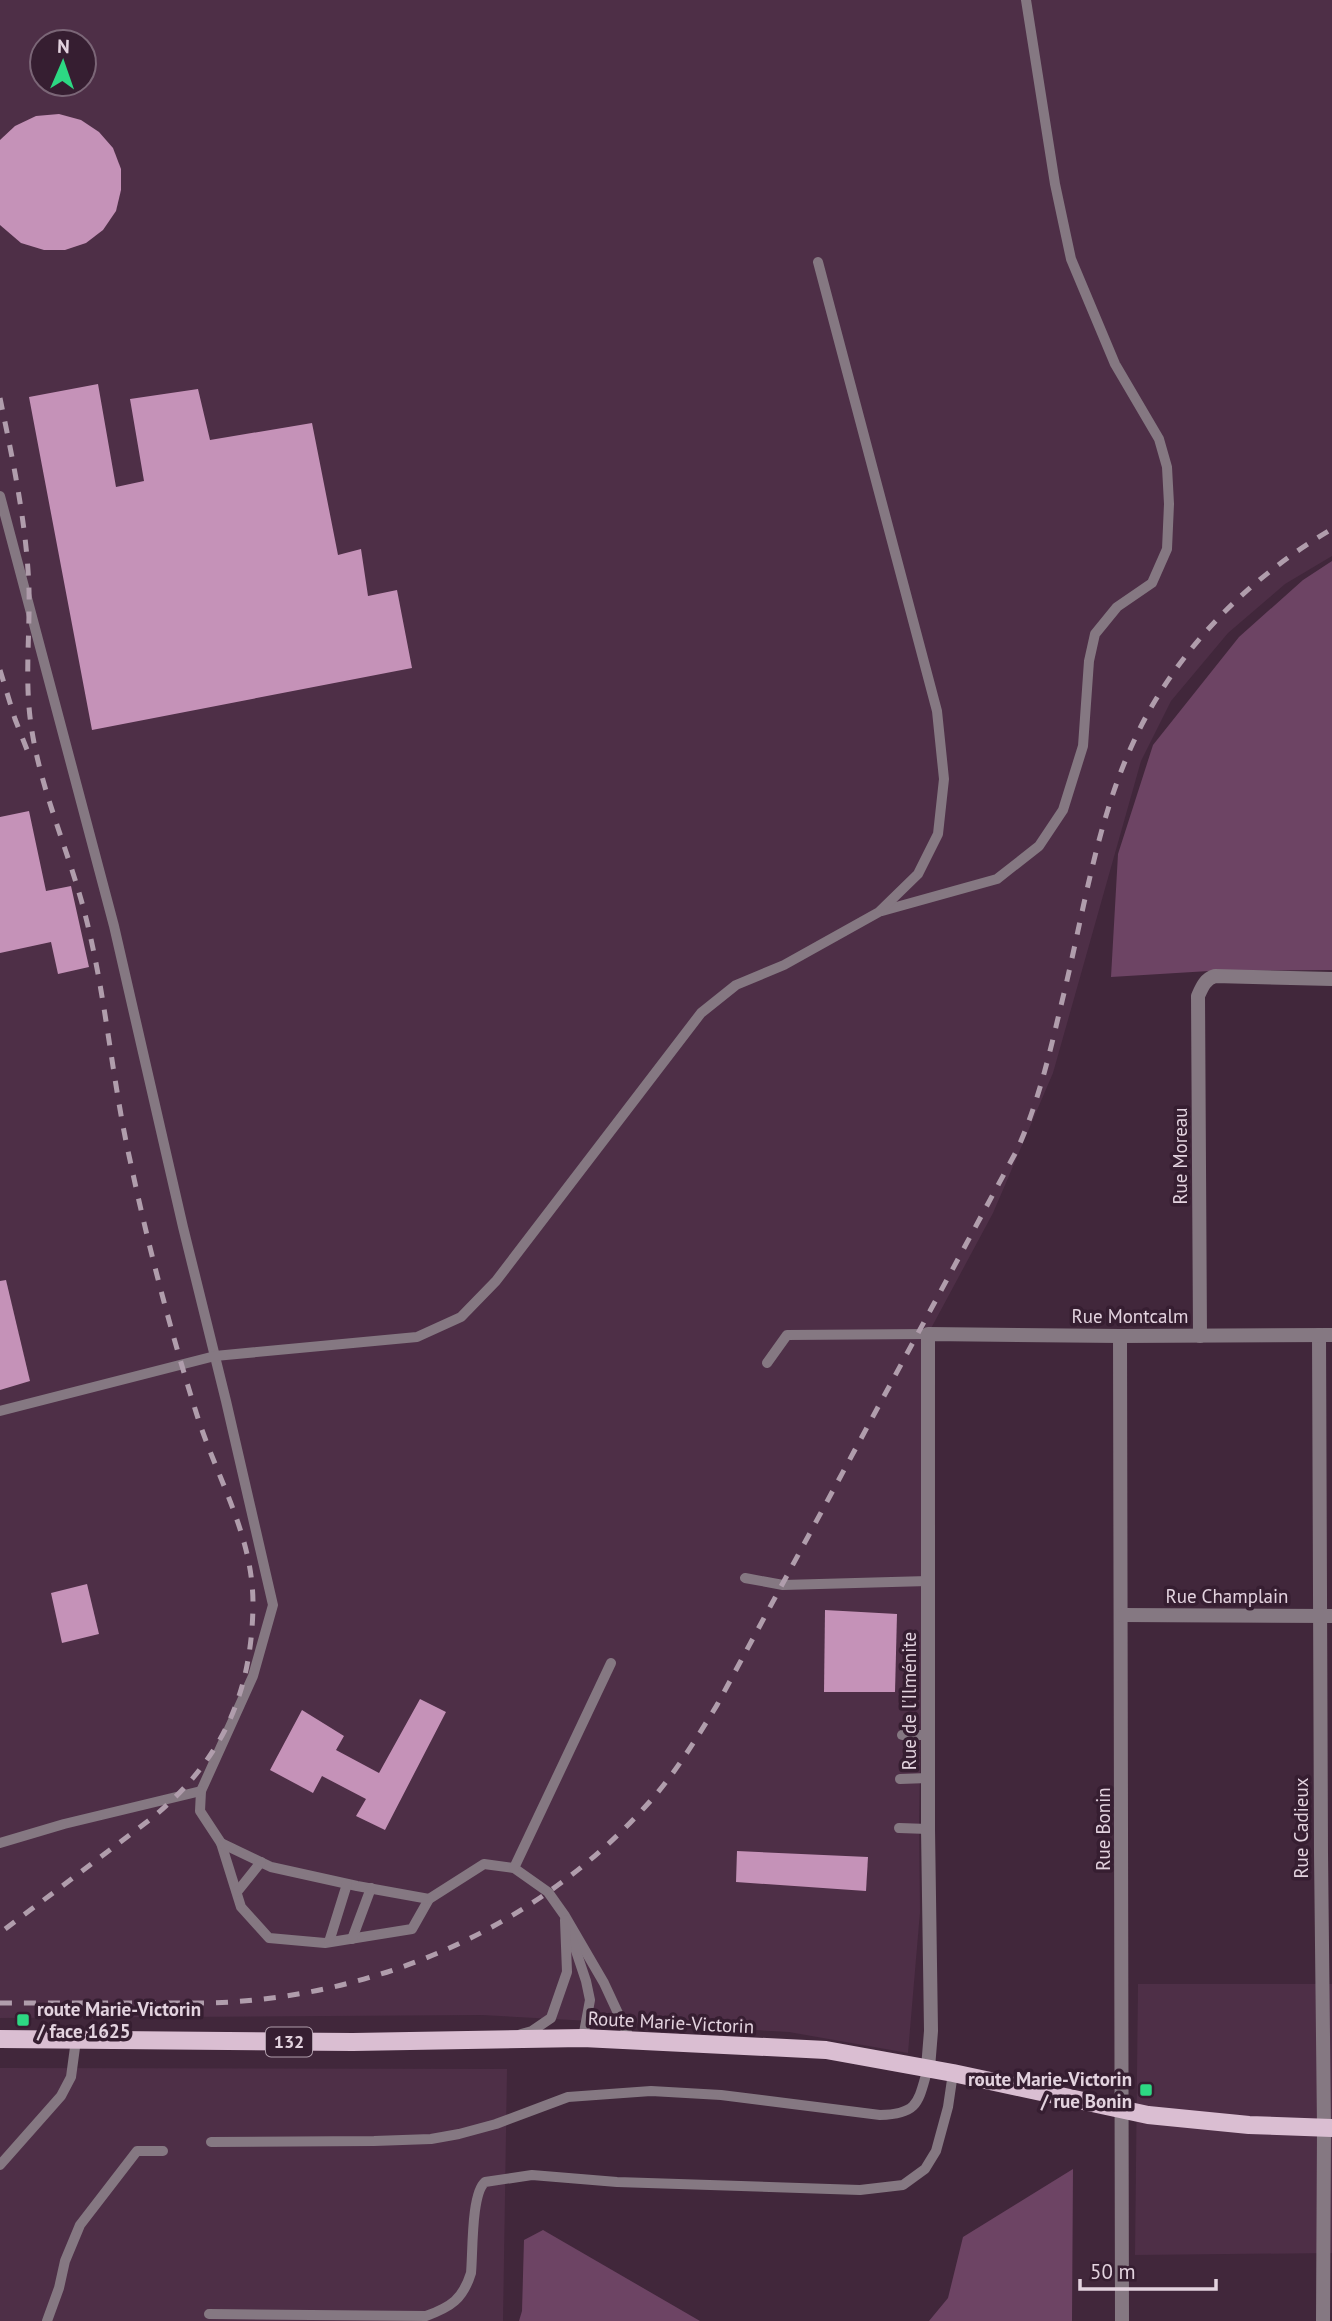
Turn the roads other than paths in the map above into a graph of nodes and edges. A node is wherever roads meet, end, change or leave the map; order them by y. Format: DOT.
graph roads {
  1 [pos="1026,0"];
  2 [pos="818,262"];
  3 [pos="0,496"];
  4 [pos="878,912"];
  5 [pos="1332,979"];
  6 [pos="928,1334"];
  7 [pos="1326,1335"];
  8 [pos="1121,1336"];
  9 [pos="1200,1336"];
  10 [pos="215,1356"];
  11 [pos="766,1363"];
  12 [pos="0,1411"];
  13 [pos="745,1578"];
  14 [pos="928,1581"];
  15 [pos="1122,1615"];
  16 [pos="1326,1616"];
  17 [pos="611,1663"];
  18 [pos="902,1735"];
  19 [pos="928,1735"];
  20 [pos="928,1778"];
  21 [pos="900,1779"];
  22 [pos="201,1791"];
  23 [pos="899,1828"];
  24 [pos="928,1829"];
  25 [pos="0,1843"];
  26 [pos="221,1843"];
  27 [pos="261,1862"];
  28 [pos="514,1868"];
  29 [pos="347,1884"];
  30 [pos="371,1888"];
  31 [pos="236,1892"];
  32 [pos="429,1899"];
  33 [pos="565,1916"];
  34 [pos="352,1939"];
  35 [pos="330,1942"];
  36 [pos="583,2038"];
  37 [pos="0,2039"];
  38 [pos="502,2039"];
  39 [pos="630,2039"];
  40 [pos="76,2040"];
  41 [pos="928,2068"];
  42 [pos="953,2073"];
  43 [pos="1122,2110"];
  44 [pos="1328,2128"];
  45 [pos="211,2142"];
  46 [pos="163,2151"];
  47 [pos="0,2165"];
  48 [pos="209,2314"];
  49 [pos="47,2321"];
  50 [pos="1122,2321"];
  51 [pos="1323,2321"];
  1 -- 4 [label="lane"];
  2 -- 4 [label="lane"];
  3 -- 10 [label="lane"];
  4 -- 10 [label="lane"];
  5 -- 9 [label="street, Rue Moreau"];
  6 -- 8 [label="street, Rue Montcalm"];
  6 -- 11 [label="lane"];
  6 -- 14 [label="street, Rue de l'Ilménite"];
  7 -- 9 [label="street, Rue Montcalm"];
  7 -- 16 [label="street, Rue Cadieux"];
  8 -- 9 [label="street, Rue Montcalm"];
  8 -- 15 [label="street, Rue Bonin"];
  10 -- 12 [label="lane"];
  10 -- 22 [label="lane"];
  13 -- 14 [label="lane"];
  14 -- 19 [label="street, Rue de l'Ilménite"];
  15 -- 16 [label="street, Rue Champlain"];
  15 -- 43 [label="street, Rue Bonin"];
  16 -- 44 [label="street, Rue Cadieux"];
  17 -- 28 [label="lane"];
  18 -- 19 [label="lane"];
  19 -- 20 [label="street, Rue de l'Ilménite"];
  20 -- 21 [label="lane"];
  20 -- 24 [label="street, Rue de l'Ilménite"];
  22 -- 25 [label="lane"];
  22 -- 26 [label="lane"];
  23 -- 24 [label="lane"];
  24 -- 41 [label="street, Rue de l'Ilménite"];
  26 -- 27 [label="lane"];
  26 -- 31 [label="lane"];
  27 -- 29 [label="lane"];
  27 -- 31 [label="lane"];
  28 -- 32 [label="lane"];
  28 -- 33 [label="lane"];
  29 -- 30 [label="lane"];
  29 -- 35 [label="lane"];
  30 -- 32 [label="lane"];
  30 -- 34 [label="lane"];
  31 -- 35 [label="lane"];
  32 -- 34 [label="lane"];
  33 -- 36 [label="lane"];
  33 -- 38 [label="lane"];
  33 -- 39 [label="lane"];
  34 -- 35 [label="lane"];
  36 -- 38 [label="main road, Route Marie-Victorin / 132"];
  36 -- 39 [label="main road, Route Marie-Victorin / 132"];
  37 -- 40 [label="main road, Route Marie-Victorin / 132"];
  38 -- 40 [label="main road, Route Marie-Victorin / 132"];
  39 -- 41 [label="main road, Route Marie-Victorin / 132"];
  40 -- 47 [label="lane"];
  41 -- 42 [label="main road, Route Marie-Victorin / 132"];
  41 -- 45 [label="lane"];
  42 -- 43 [label="main road, Route Marie-Victorin / 132"];
  42 -- 48 [label="lane"];
  43 -- 44 [label="main road, Route Marie-Victorin / 132"];
  43 -- 50 [label="street, Rue Bonin"];
  44 -- 51 [label="street, Rue Cadieux"];
  46 -- 49 [label="lane"];
}
